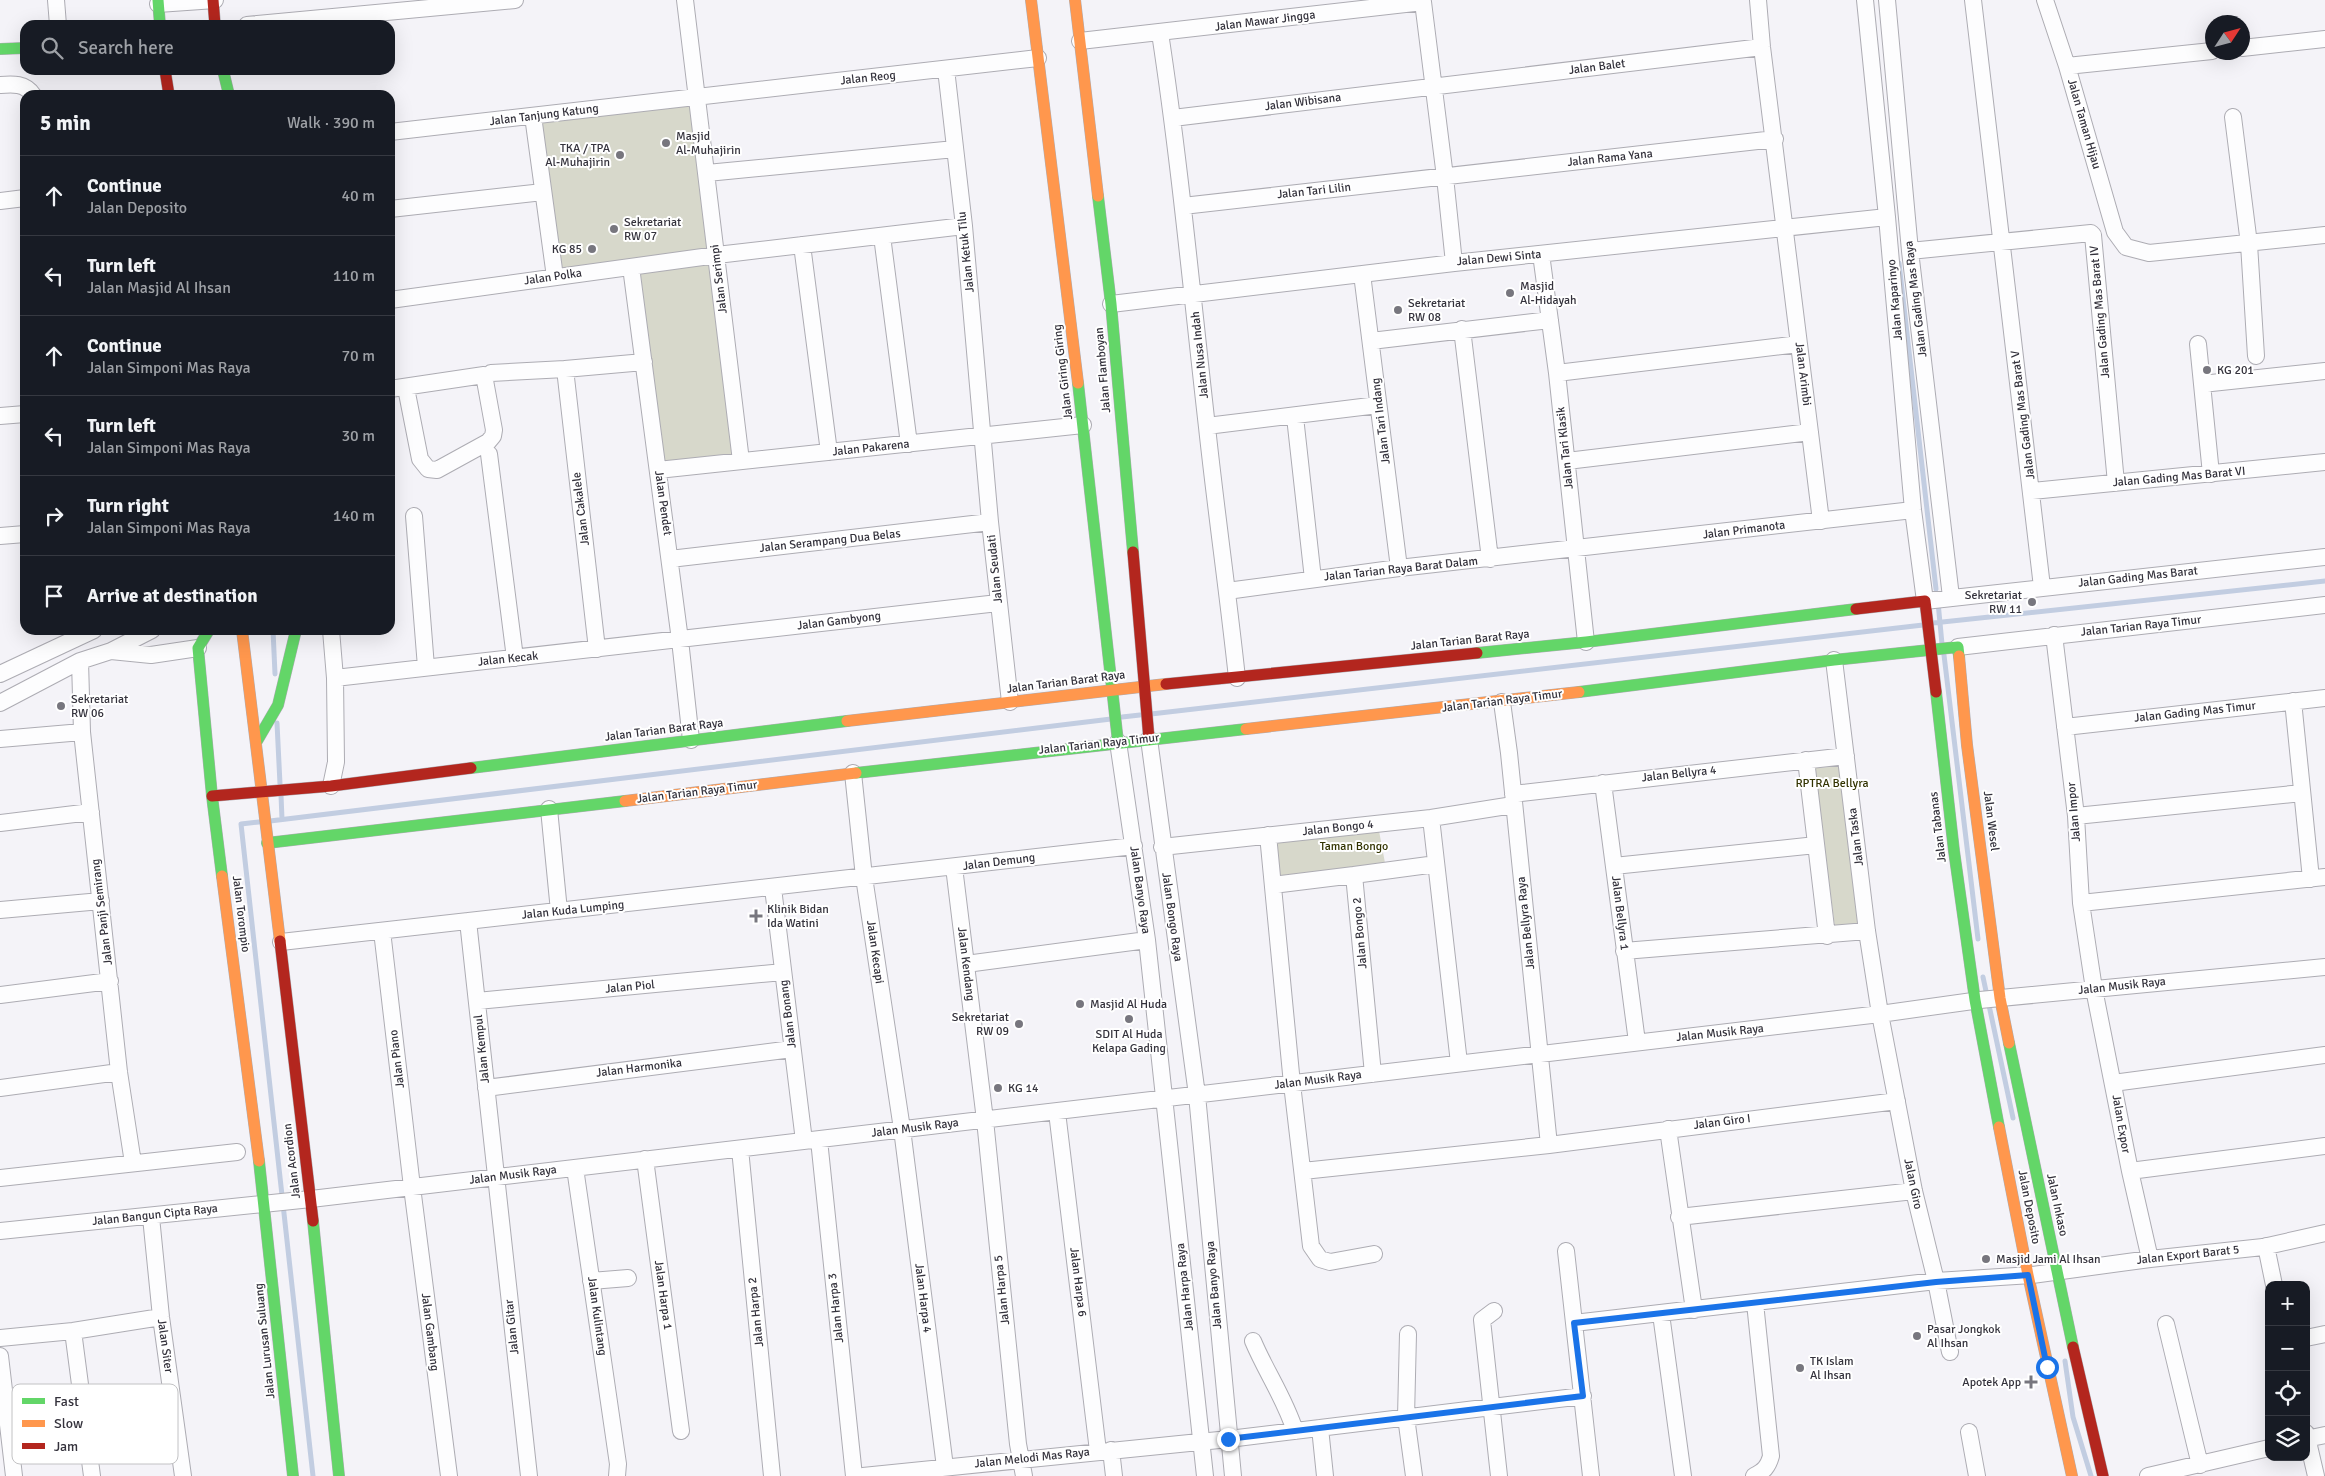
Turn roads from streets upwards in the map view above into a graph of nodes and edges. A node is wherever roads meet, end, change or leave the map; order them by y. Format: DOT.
graph roads {
  1 [pos="56,0"];
  2 [pos="213,0"];
  3 [pos="515,0"];
  4 [pos="685,0"];
  5 [pos="1030,0"];
  6 [pos="1075,0"];
  7 [pos="1758,0"];
  8 [pos="1865,0"];
  9 [pos="1886,0"];
  10 [pos="1973,0"];
  11 [pos="2045,0"];
  12 [pos="1429,1"];
  13 [pos="158,2"];
  14 [pos="58,20"];
  15 [pos="160,20"];
  16 [pos="215,20"];
  17 [pos="300,20"];
  18 [pos="1160,33"];
  19 [pos="2325,39"];
  20 [pos="1084,41"];
  21 [pos="1762,47"];
  22 [pos="2250,47"];
  23 [pos="20,48"];
  24 [pos="0,49"];
  25 [pos="2205,52"];
  26 [pos="1038,58"];
  27 [pos="2067,66"];
  28 [pos="946,69"];
  29 [pos="166,75"];
  30 [pos="224,75"];
  31 [pos="0,85"];
  32 [pos="1433,86"];
  33 [pos="28,90"];
  34 [pos="168,90"];
  35 [pos="228,90"];
  36 [pos="698,96"];
  37 [pos="533,116"];
  38 [pos="2233,117"];
  39 [pos="1173,118"];
  40 [pos="395,131"];
  41 [pos="1775,139"];
  42 [pos="955,150"];
  43 [pos="707,173"];
  44 [pos="1445,177"];
  45 [pos="543,192"];
  46 [pos="20,199"];
  47 [pos="0,201"];
  48 [pos="1183,206"];
  49 [pos="395,208"];
  50 [pos="1887,217"];
  51 [pos="964,226"];
  52 [pos="1785,226"];
  53 [pos="2325,235"];
  54 [pos="882,236"];
  55 [pos="2002,243"];
  56 [pos="2249,244"];
  57 [pos="802,245"];
  58 [pos="1910,250"];
  59 [pos="1541,254"];
  60 [pos="717,255"];
  61 [pos="1454,262"];
  62 [pos="632,267"];
  63 [pos="1362,274"];
  64 [pos="555,277"];
  65 [pos="1194,294"];
  66 [pos="395,299"];
  67 [pos="1111,304"];
  68 [pos="1550,320"];
  69 [pos="1462,329"];
  70 [pos="1371,341"];
  71 [pos="1799,344"];
  72 [pos="2198,344"];
  73 [pos="2256,356"];
  74 [pos="644,362"];
  75 [pos="565,369"];
  76 [pos="2325,371"];
  77 [pos="1557,373"];
  78 [pos="488,374"];
  79 [pos="2202,384"];
  80 [pos="398,389"];
  81 [pos="1378,405"];
  82 [pos="20,414"];
  83 [pos="0,416"];
  84 [pos="1295,417"];
  85 [pos="1083,425"];
  86 [pos="1207,426"];
  87 [pos="1810,432"];
  88 [pos="983,436"];
  89 [pos="909,444"];
  90 [pos="829,452"];
  91 [pos="490,454"];
  92 [pos="742,461"];
  93 [pos="1567,461"];
  94 [pos="2325,462"];
  95 [pos="658,470"];
  96 [pos="2211,474"];
  97 [pos="2116,483"];
  98 [pos="2032,491"];
  99 [pos="1913,510"];
  100 [pos="414,516"];
  101 [pos="1821,521"];
  102 [pos="990,522"];
  103 [pos="20,534"];
  104 [pos="0,536"];
  105 [pos="1575,549"];
  106 [pos="2325,557"];
  107 [pos="670,559"];
  108 [pos="1490,559"];
  109 [pos="1399,568"];
  110 [pos="1314,579"];
  111 [pos="2042,587"];
  112 [pos="1227,591"];
  113 [pos="1951,597"];
  114 [pos="998,603"];
  115 [pos="2325,605"];
  116 [pos="1926,606"];
  117 [pos="83,635"];
  118 [pos="142,635"];
  119 [pos="206,635"];
  120 [pos="243,635"];
  121 [pos="295,635"];
  122 [pos="331,635"];
  123 [pos="2054,635"];
  124 [pos="680,640"];
  125 [pos="1586,642"];
  126 [pos="1956,647"];
  127 [pos="198,648"];
  128 [pos="1933,648"];
  129 [pos="597,649"];
  130 [pos="112,650"];
  131 [pos="515,658"];
  132 [pos="1834,660"];
  133 [pos="80,661"];
  134 [pos="426,667"];
  135 [pos="0,674"];
  136 [pos="335,678"];
  137 [pos="1237,678"];
  138 [pos="1144,690"];
  139 [pos="1112,696"];
  140 [pos="2325,698"];
  141 [pos="2293,701"];
  142 [pos="1010,702"];
  143 [pos="1502,702"];
  144 [pos="0,703"];
  145 [pos="2066,727"];
  146 [pos="82,732"];
  147 [pos="1149,733"];
  148 [pos="1118,738"];
  149 [pos="0,739"];
  150 [pos="691,740"];
  151 [pos="257,741"];
  152 [pos="1846,756"];
  153 [pos="1806,760"];
  154 [pos="853,774"];
  155 [pos="1603,783"];
  156 [pos="331,786"];
  157 [pos="2302,793"];
  158 [pos="212,796"];
  159 [pos="262,796"];
  160 [pos="1513,799"];
  161 [pos="549,809"];
  162 [pos="91,812"];
  163 [pos="2076,816"];
  164 [pos="1431,818"];
  165 [pos="0,824"];
  166 [pos="1268,835"];
  167 [pos="267,838"];
  168 [pos="1816,845"];
  169 [pos="1134,846"];
  170 [pos="1162,847"];
  171 [pos="1436,864"];
  172 [pos="1614,866"];
  173 [pos="954,867"];
  174 [pos="1354,875"];
  175 [pos="864,878"];
  176 [pos="2318,878"];
  177 [pos="1273,885"];
  178 [pos="773,888"];
  179 [pos="101,901"];
  180 [pos="2081,903"];
  181 [pos="0,910"];
  182 [pos="559,911"];
  183 [pos="468,921"];
  184 [pos="382,931"];
  185 [pos="1867,931"];
  186 [pos="1827,936"];
  187 [pos="1146,940"];
  188 [pos="281,942"];
  189 [pos="1624,951"];
  190 [pos="966,964"];
  191 [pos="2325,967"];
  192 [pos="783,972"];
  193 [pos="110,981"];
  194 [pos="2094,989"];
  195 [pos="0,996"];
  196 [pos="1987,999"];
  197 [pos="477,1001"];
  198 [pos="1880,1014"];
  199 [pos="1637,1042"];
  200 [pos="792,1049"];
  201 [pos="1541,1054"];
  202 [pos="2325,1055"];
  203 [pos="1459,1064"];
  204 [pos="119,1072"];
  205 [pos="1373,1074"];
  206 [pos="2113,1083"];
  207 [pos="1292,1084"];
  208 [pos="0,1088"];
  209 [pos="486,1088"];
  210 [pos="1197,1095"];
  211 [pos="1164,1099"];
  212 [pos="1896,1101"];
  213 [pos="1057,1112"];
  214 [pos="985,1120"];
  215 [pos="902,1129"];
  216 [pos="1668,1129"];
  217 [pos="811,1141"];
  218 [pos="1549,1145"];
  219 [pos="2325,1146"];
  220 [pos="740,1149"];
  221 [pos="237,1152"];
  222 [pos="645,1159"];
  223 [pos="132,1163"];
  224 [pos="575,1168"];
  225 [pos="1303,1171"];
  226 [pos="2130,1171"];
  227 [pos="495,1177"];
  228 [pos="0,1178"];
  229 [pos="412,1187"];
  230 [pos="1914,1191"];
  231 [pos="308,1199"];
  232 [pos="269,1204"];
  233 [pos="151,1216"];
  234 [pos="1679,1217"];
  235 [pos="0,1231"];
  236 [pos="2325,1233"];
  237 [pos="2266,1246"];
  238 [pos="1566,1251"];
  239 [pos="1374,1254"];
  240 [pos="2150,1259"];
  241 [pos="2053,1272"];
  242 [pos="2030,1275"];
  243 [pos="628,1278"];
  244 [pos="591,1281"];
  245 [pos="2273,1281"];
  246 [pos="1936,1282"];
  247 [pos="1755,1303"];
  248 [pos="1694,1310"];
  249 [pos="1661,1314"];
  250 [pos="1488,1315"];
  251 [pos="161,1317"];
  252 [pos="1574,1323"];
  253 [pos="2166,1324"];
  254 [pos="73,1331"];
  255 [pos="1408,1334"];
  256 [pos="2325,1334"];
  257 [pos="2310,1337"];
  258 [pos="0,1338"];
  259 [pos="1253,1341"];
  260 [pos="1950,1352"];
  261 [pos="0,1356"];
  262 [pos="2072,1361"];
  263 [pos="2050,1366"];
  264 [pos="80,1384"];
  265 [pos="170,1384"];
  266 [pos="1583,1396"];
  267 [pos="1491,1406"];
  268 [pos="1406,1417"];
  269 [pos="3,1418"];
  270 [pos="1320,1428"];
  271 [pos="1295,1430"];
  272 [pos="681,1431"];
  273 [pos="1969,1432"];
  274 [pos="2325,1434"];
  275 [pos="2310,1436"];
  276 [pos="178,1440"];
  277 [pos="1213,1440"];
  278 [pos="2265,1449"];
  279 [pos="2310,1450"];
  280 [pos="1105,1451"];
  281 [pos="1022,1459"];
  282 [pos="2200,1465"];
  283 [pos="945,1467"];
  284 [pos="618,1470"];
  285 [pos="14,1476"];
  286 [pos="183,1476"];
  287 [pos="293,1476"];
  288 [pos="339,1476"];
  289 [pos="449,1476"];
  290 [pos="529,1476"];
  291 [pos="772,1476"];
  292 [pos="854,1476"];
  293 [pos="863,1476"];
  294 [pos="1024,1476"];
  295 [pos="1114,1476"];
  296 [pos="1205,1476"];
  297 [pos="1234,1476"];
  298 [pos="1325,1476"];
  299 [pos="1414,1476"];
  300 [pos="1499,1476"];
  301 [pos="1591,1476"];
  302 [pos="1683,1476"];
  303 [pos="1754,1476"];
  304 [pos="1977,1476"];
  305 [pos="2072,1476"];
  306 [pos="2103,1476"];
  307 [pos="2148,1476"];
  308 [pos="2316,1476"];
  1 -- 14 [label="street"];
  2 -- 13 [label="street"];
  2 -- 16 [label="street"];
  3 -- 17 [label="street"];
  4 -- 36 [label="street, Jalan Serimpi"];
  5 -- 26 [label="street, Jalan Giring Giring"];
  6 -- 20 [label="street, Jalan Flamboyan"];
  7 -- 21 [label="street, Jalan Arimbi"];
  8 -- 50 [label="street, Jalan Kaparinyo"];
  9 -- 58 [label="street, Jalan Gading Mas Raya"];
  10 -- 55 [label="street, Jalan Gading Mas Barat V"];
  11 -- 27 [label="street, Jalan Taman Hijau"];
  12 -- 18 [label="street, Jalan Mawar Jingga"];
  12 -- 32 [label="street, Jalan Mawar Jingga"];
  13 -- 15 [label="street"];
  18 -- 20 [label="street, Jalan Mawar Jingga"];
  18 -- 39 [label="street, Jalan Nusa Indah"];
  19 -- 22 [label="street"];
  20 -- 67 [label="street, Jalan Flamboyan"];
  21 -- 32 [label="street, Jalan Balet"];
  21 -- 41 [label="street, Jalan Arimbi"];
  23 -- 24 [label="street"];
  25 -- 27 [label="street"];
  26 -- 28 [label="street, Jalan Reog"];
  26 -- 85 [label="street, Jalan Giring Giring"];
  27 -- 56 [label="street, Jalan Taman Hijau"];
  28 -- 36 [label="street, Jalan Reog"];
  28 -- 42 [label="street, Jalan Ketuk Tilu"];
  29 -- 34 [label="street"];
  30 -- 35 [label="street"];
  31 -- 33 [label="street"];
  32 -- 39 [label="street, Jalan Wibisana"];
  32 -- 44 [label="street, Jalan Mawar Jingga"];
  36 -- 37 [label="street, Jalan Tanjung Katung"];
  36 -- 43 [label="street, Jalan Serimpi"];
  37 -- 40 [label="street, Jalan Tanjung Katung"];
  37 -- 45 [label="street"];
  38 -- 56 [label="street"];
  39 -- 48 [label="street, Jalan Nusa Indah"];
  41 -- 44 [label="street, Jalan Rama Yana"];
  41 -- 52 [label="street, Jalan Arimbi"];
  42 -- 43 [label="street"];
  42 -- 51 [label="street, Jalan Ketuk Tilu"];
  43 -- 60 [label="street, Jalan Serimpi"];
  44 -- 48 [label="street, Jalan Tari Lilin"];
  44 -- 61 [label="street, Jalan Mawar Jingga"];
  45 -- 49 [label="street"];
  45 -- 64 [label="street"];
  46 -- 47 [label="street"];
  48 -- 65 [label="street, Jalan Nusa Indah"];
  50 -- 52 [label="street, Jalan Dewi Sinta"];
  50 -- 99 [label="street, Jalan Kaparinyo"];
  51 -- 54 [label="street, Jalan Polka"];
  51 -- 88 [label="street, Jalan Ketuk Tilu"];
  52 -- 59 [label="street, Jalan Dewi Sinta"];
  52 -- 71 [label="street, Jalan Arimbi"];
  53 -- 56 [label="street"];
  54 -- 57 [label="street, Jalan Polka"];
  54 -- 89 [label="street"];
  55 -- 58 [label="street, Jalan Gading Mas Barat IV"];
  55 -- 97 [label="street, Jalan Gading Mas Barat IV"];
  55 -- 98 [label="street, Jalan Gading Mas Barat V"];
  56 -- 73 [label="street"];
  57 -- 60 [label="street, Jalan Polka"];
  57 -- 90 [label="street"];
  58 -- 113 [label="street, Jalan Gading Mas Raya"];
  59 -- 61 [label="street, Jalan Dewi Sinta"];
  59 -- 68 [label="street, Jalan Tari Klasik"];
  60 -- 62 [label="street, Jalan Polka"];
  60 -- 92 [label="street, Jalan Serimpi"];
  61 -- 63 [label="street, Jalan Dewi Sinta"];
  62 -- 64 [label="street, Jalan Polka"];
  62 -- 74 [label="street, Jalan Pendet"];
  63 -- 65 [label="street, Jalan Dewi Sinta"];
  63 -- 70 [label="street, Jalan Tari Indang"];
  64 -- 66 [label="street, Jalan Polka"];
  65 -- 67 [label="street, Jalan Dewi Sinta"];
  65 -- 86 [label="street, Jalan Nusa Indah"];
  67 -- 138 [label="street, Jalan Flamboyan"];
  68 -- 69 [label="street"];
  68 -- 77 [label="street, Jalan Tari Klasik"];
  69 -- 70 [label="street"];
  69 -- 108 [label="street"];
  70 -- 81 [label="street, Jalan Tari Indang"];
  71 -- 77 [label="street"];
  71 -- 87 [label="street, Jalan Arimbi"];
  72 -- 79 [label="street"];
  74 -- 75 [label="street"];
  74 -- 95 [label="street, Jalan Pendet"];
  75 -- 78 [label="street"];
  75 -- 129 [label="street, Jalan Cakalele"];
  76 -- 79 [label="street"];
  77 -- 93 [label="street, Jalan Tari Klasik"];
  78 -- 80 [label="street"];
  78 -- 80 [label="street"];
  79 -- 96 [label="street"];
  81 -- 84 [label="street"];
  81 -- 109 [label="street, Jalan Tari Indang"];
  82 -- 83 [label="street"];
  84 -- 86 [label="street"];
  84 -- 110 [label="street"];
  85 -- 88 [label="street, Jalan Pakarena"];
  85 -- 139 [label="street, Jalan Giring Giring"];
  86 -- 112 [label="street, Jalan Nusa Indah"];
  87 -- 93 [label="street"];
  87 -- 101 [label="street, Jalan Arimbi"];
  88 -- 89 [label="street, Jalan Pakarena"];
  88 -- 102 [label="street, Jalan Seudati"];
  89 -- 90 [label="street, Jalan Pakarena"];
  90 -- 92 [label="street, Jalan Pakarena"];
  91 -- 131 [label="street"];
  92 -- 95 [label="street, Jalan Pakarena"];
  93 -- 105 [label="street, Jalan Tari Klasik"];
  94 -- 96 [label="street, Jalan Gading Mas Barat VI"];
  95 -- 107 [label="street, Jalan Pendet"];
  96 -- 97 [label="street, Jalan Gading Mas Barat VI"];
  97 -- 98 [label="street, Jalan Gading Mas Barat VI"];
  98 -- 111 [label="street, Jalan Gading Mas Barat V"];
  99 -- 101 [label="street, Jalan Primanota"];
  99 -- 116 [label="street, Jalan Kaparinyo"];
  100 -- 134 [label="street"];
  101 -- 105 [label="street, Jalan Primanota"];
  102 -- 107 [label="street, Jalan Serampang Dua Belas"];
  102 -- 114 [label="street, Jalan Seudati"];
  103 -- 104 [label="street"];
  105 -- 108 [label="street, Jalan Tarian Raya Barat Dalam"];
  105 -- 125 [label="street, Jalan Tari Klasik"];
  106 -- 111 [label="street, Jalan Gading Mas Barat"];
  107 -- 124 [label="street, Jalan Pendet"];
  108 -- 109 [label="street, Jalan Tarian Raya Barat Dalam"];
  109 -- 110 [label="street, Jalan Tarian Raya Barat Dalam"];
  110 -- 112 [label="street, Jalan Tarian Raya Barat Dalam"];
  111 -- 113 [label="street, Jalan Gading Mas Barat"];
  112 -- 137 [label="street, Jalan Nusa Indah"];
  113 -- 116 [label="street, Jalan Gading Mas Barat"];
  114 -- 124 [label="street, Jalan Gambyong"];
  114 -- 142 [label="street, Jalan Seudati"];
  115 -- 123 [label="street, Jalan Tarian Raya Timur"];
  116 -- 125 [label="street, Jalan Tarian Barat Raya"];
  116 -- 128 [label="street, Jalan Tabanas"];
  117 -- 135 [label="street"];
  118 -- 130 [label="street"];
  119 -- 127 [label="street"];
  120 -- 151 [label="street"];
  121 -- 151 [label="street"];
  122 -- 136 [label="street"];
  123 -- 126 [label="street, Jalan Tarian Raya Timur"];
  123 -- 145 [label="street, Jalan Impor"];
  124 -- 129 [label="street, Jalan Kecak"];
  124 -- 150 [label="street, Jalan Pendet"];
  125 -- 137 [label="street, Jalan Tarian Barat Raya"];
  126 -- 128 [label="street, Jalan Tarian Raya Timur"];
  126 -- 196 [label="street, Jalan Wesel"];
  127 -- 130 [label="street"];
  127 -- 158 [label="street, Jalan Torompio"];
  128 -- 132 [label="street, Jalan Tarian Raya Timur"];
  128 -- 196 [label="street, Jalan Tabanas"];
  129 -- 131 [label="street, Jalan Kecak"];
  130 -- 133 [label="street"];
  131 -- 134 [label="street, Jalan Kecak"];
  132 -- 143 [label="street, Jalan Tarian Raya Timur"];
  132 -- 152 [label="street, Jalan Taska"];
  133 -- 144 [label="street"];
  133 -- 146 [label="street, Jalan Panji Semirang"];
  134 -- 136 [label="street, Jalan Kecak"];
  136 -- 156 [label="street"];
  137 -- 138 [label="street, Jalan Tarian Barat Raya"];
  138 -- 139 [label="street, Jalan Tarian Barat Raya"];
  138 -- 147 [label="street, Jalan Flamboyan"];
  139 -- 142 [label="street, Jalan Tarian Barat Raya"];
  139 -- 148 [label="street, Jalan Giring Giring"];
  140 -- 141 [label="street, Jalan Gading Mas Timur"];
  141 -- 145 [label="street, Jalan Gading Mas Timur"];
  141 -- 157 [label="street"];
  142 -- 150 [label="street, Jalan Tarian Barat Raya"];
  143 -- 147 [label="street, Jalan Tarian Raya Timur"];
  143 -- 160 [label="street, Jalan Bellyra Raya"];
  145 -- 163 [label="street, Jalan Impor"];
  146 -- 149 [label="street"];
  146 -- 162 [label="street, Jalan Panji Semirang"];
  147 -- 148 [label="street, Jalan Tarian Raya Timur"];
  147 -- 170 [label="street, Jalan Bongo Raya"];
  148 -- 154 [label="street, Jalan Tarian Raya Timur"];
  148 -- 169 [label="street, Jalan Banyo Raya"];
  150 -- 156 [label="street, Jalan Tarian Barat Raya"];
  151 -- 159 [label="street"];
  152 -- 153 [label="street, Jalan Bellyra 4"];
  152 -- 185 [label="street, Jalan Taska"];
  153 -- 155 [label="street, Jalan Bellyra 4"];
  153 -- 168 [label="street"];
  154 -- 161 [label="street, Jalan Tarian Raya Timur"];
  154 -- 175 [label="street, Jalan Kecapi"];
  155 -- 160 [label="street, Jalan Bellyra 4"];
  155 -- 172 [label="street, Jalan Bellyra 1"];
  156 -- 159 [label="street, Jalan Tarian Barat Raya"];
  157 -- 163 [label="street"];
  157 -- 176 [label="street"];
  158 -- 159 [label="street, Jalan Tarian Barat Raya"];
  158 -- 232 [label="street, Jalan Torompio"];
  159 -- 167 [label="street"];
  160 -- 164 [label="street, Jalan Bongo 4"];
  160 -- 201 [label="street, Jalan Bellyra Raya"];
  161 -- 167 [label="street, Jalan Tarian Raya Timur"];
  161 -- 182 [label="street"];
  162 -- 165 [label="street"];
  162 -- 179 [label="street, Jalan Panji Semirang"];
  163 -- 180 [label="street, Jalan Impor"];
  164 -- 166 [label="street, Jalan Bongo 4"];
  164 -- 171 [label="street"];
  166 -- 170 [label="street, Jalan Bongo 4"];
  166 -- 177 [label="street"];
  167 -- 188 [label="street, Jalan Acordion"];
  168 -- 172 [label="street"];
  168 -- 186 [label="street"];
  169 -- 173 [label="street, Jalan Demung"];
  169 -- 187 [label="street, Jalan Banyo Raya"];
  170 -- 210 [label="street, Jalan Bongo Raya"];
  171 -- 174 [label="street"];
  171 -- 203 [label="street"];
  172 -- 189 [label="street, Jalan Bellyra 1"];
  173 -- 175 [label="street, Jalan Demung"];
  173 -- 190 [label="street, Jalan Kendang"];
  174 -- 177 [label="street"];
  174 -- 205 [label="street, Jalan Bongo 2"];
  175 -- 178 [label="street, Jalan Kuda Lumping"];
  175 -- 215 [label="street, Jalan Kecapi"];
  176 -- 180 [label="street"];
  177 -- 207 [label="street"];
  178 -- 182 [label="street, Jalan Kuda Lumping"];
  178 -- 192 [label="street, Jalan Bonang"];
  179 -- 181 [label="street"];
  179 -- 193 [label="street, Jalan Panji Semirang"];
  180 -- 194 [label="street, Jalan Impor"];
  182 -- 183 [label="street, Jalan Kuda Lumping"];
  183 -- 184 [label="street, Jalan Kuda Lumping"];
  183 -- 197 [label="street, Jalan Kempul"];
  184 -- 188 [label="street, Jalan Kuda Lumping"];
  184 -- 229 [label="street, Jalan Piano"];
  185 -- 186 [label="street"];
  185 -- 198 [label="street, Jalan Taska"];
  186 -- 189 [label="street"];
  187 -- 190 [label="street"];
  187 -- 211 [label="street, Jalan Banyo Raya"];
  188 -- 231 [label="street, Jalan Acordion"];
  189 -- 199 [label="street, Jalan Bellyra 1"];
  190 -- 214 [label="street, Jalan Kendang"];
  191 -- 194 [label="street, Jalan Musik Raya"];
  192 -- 197 [label="street, Jalan Piol"];
  192 -- 200 [label="street, Jalan Bonang"];
  193 -- 195 [label="street"];
  193 -- 204 [label="street, Jalan Panji Semirang"];
  194 -- 196 [label="street, Jalan Musik Raya"];
  194 -- 206 [label="street, Jalan Expor"];
  196 -- 198 [label="street, Jalan Musik Raya"];
  196 -- 241 [label="street, Jalan Inkaso"];
  196 -- 242 [label="street, Jalan Deposito"];
  197 -- 209 [label="street, Jalan Kempul"];
  198 -- 199 [label="street, Jalan Musik Raya"];
  198 -- 212 [label="street, Jalan Giro"];
  199 -- 201 [label="street, Jalan Musik Raya"];
  200 -- 209 [label="street, Jalan Harmonika"];
  200 -- 217 [label="street, Jalan Bonang"];
  201 -- 203 [label="street, Jalan Musik Raya"];
  201 -- 218 [label="street, Jalan Bellyra Raya"];
  202 -- 206 [label="street"];
  203 -- 205 [label="street, Jalan Musik Raya"];
  204 -- 208 [label="street"];
  204 -- 223 [label="street, Jalan Panji Semirang"];
  205 -- 207 [label="street, Jalan Musik Raya"];
  206 -- 226 [label="street, Jalan Expor"];
  207 -- 210 [label="street, Jalan Musik Raya"];
  207 -- 225 [label="street"];
  209 -- 227 [label="street, Jalan Kempul"];
  210 -- 211 [label="street, Jalan Musik Raya"];
  210 -- 277 [label="street, Jalan Banyo Raya"];
  211 -- 213 [label="street, Jalan Musik Raya"];
  211 -- 277 [label="street, Jalan Harpa Raya"];
  212 -- 216 [label="street, Jalan Giro I"];
  212 -- 230 [label="street, Jalan Giro"];
  213 -- 214 [label="street, Jalan Musik Raya"];
  213 -- 280 [label="street, Jalan Harpa 6"];
  214 -- 215 [label="street, Jalan Musik Raya"];
  214 -- 281 [label="street, Jalan Harpa 5"];
  215 -- 217 [label="street, Jalan Musik Raya"];
  215 -- 283 [label="street, Jalan Harpa 4"];
  216 -- 218 [label="street, Jalan Giro I"];
  216 -- 234 [label="street"];
  217 -- 220 [label="street, Jalan Musik Raya"];
  217 -- 292 [label="street, Jalan Harpa 3"];
  218 -- 225 [label="street, Jalan Giro I"];
  219 -- 226 [label="street"];
  220 -- 222 [label="street, Jalan Musik Raya"];
  220 -- 291 [label="street, Jalan Harpa 2"];
  221 -- 223 [label="street"];
  222 -- 224 [label="street, Jalan Musik Raya"];
  222 -- 272 [label="street, Jalan Harpa 1"];
  223 -- 228 [label="street"];
  224 -- 227 [label="street, Jalan Musik Raya"];
  224 -- 244 [label="street, Jalan Kulintang"];
  225 -- 239 [label="street"];
  226 -- 240 [label="street, Jalan Expor"];
  227 -- 229 [label="street, Jalan Musik Raya"];
  227 -- 290 [label="street, Jalan Gitar"];
  229 -- 231 [label="street, Jalan Musik Raya"];
  229 -- 289 [label="street, Jalan Gambang"];
  230 -- 234 [label="street"];
  230 -- 246 [label="street, Jalan Giro"];
  231 -- 232 [label="street, Jalan Bangun Cipta Raya"];
  231 -- 288 [label="street, Jalan Acordion"];
  232 -- 233 [label="street, Jalan Bangun Cipta Raya"];
  232 -- 287 [label="street, Jalan Lurusan Suluang"];
  233 -- 235 [label="street, Jalan Bangun Cipta Raya"];
  233 -- 251 [label="street, Jalan Siter"];
  234 -- 248 [label="street"];
  236 -- 237 [label="street, Jalan Export Barat 5"];
  237 -- 240 [label="street, Jalan Export Barat 5"];
  237 -- 245 [label="street"];
  238 -- 252 [label="street"];
  240 -- 241 [label="street, Jalan Export Barat 5"];
  241 -- 242 [label="street, Jalan Export Barat 5"];
  241 -- 262 [label="street, Jalan Inkaso"];
  242 -- 246 [label="street, Jalan Export Barat 5"];
  242 -- 263 [label="street, Jalan Deposito"];
  243 -- 244 [label="street"];
  244 -- 284 [label="street, Jalan Kulintang"];
  246 -- 247 [label="street, Jalan Export Barat 5"];
  246 -- 260 [label="street, Jalan Giro"];
  247 -- 248 [label="street, Jalan Export Barat 5"];
  247 -- 303 [label="street"];
  248 -- 249 [label="street, Jalan Export Barat 5"];
  249 -- 252 [label="street, Jalan Export Barat 5"];
  249 -- 302 [label="street"];
  250 -- 267 [label="street"];
  251 -- 254 [label="street"];
  251 -- 265 [label="street, Jalan Siter"];
  252 -- 266 [label="street"];
  253 -- 282 [label="street"];
  254 -- 258 [label="street"];
  254 -- 264 [label="street"];
  255 -- 268 [label="street"];
  256 -- 257 [label="street"];
  259 -- 271 [label="street"];
  261 -- 269 [label="street"];
  262 -- 263 [label="street"];
  262 -- 306 [label="street, Jalan Inkaso"];
  263 -- 305 [label="street, Jalan Deposito"];
  266 -- 267 [label="street, Jalan Melodi Mas Raya"];
  266 -- 301 [label="street"];
  267 -- 268 [label="street, Jalan Melodi Mas Raya"];
  267 -- 300 [label="street"];
  268 -- 270 [label="street, Jalan Melodi Mas Raya"];
  268 -- 299 [label="street"];
  269 -- 285 [label="street"];
  270 -- 271 [label="street, Jalan Melodi Mas Raya"];
  270 -- 298 [label="street"];
  271 -- 277 [label="street, Jalan Melodi Mas Raya"];
  273 -- 304 [label="street"];
  274 -- 275 [label="street"];
  276 -- 286 [label="street, Jalan Siter"];
  277 -- 280 [label="street, Jalan Melodi Mas Raya"];
  277 -- 296 [label="street, Jalan Harpa Raya"];
  277 -- 297 [label="street, Jalan Banyo Raya"];
  278 -- 282 [label="street"];
  279 -- 308 [label="street"];
  280 -- 281 [label="street, Jalan Melodi Mas Raya"];
  280 -- 295 [label="street, Jalan Harpa 6"];
  281 -- 283 [label="street, Jalan Melodi Mas Raya"];
  281 -- 294 [label="street, Jalan Harpa 5"];
  282 -- 307 [label="street"];
  283 -- 293 [label="street, Jalan Melodi Mas Raya"];
}
